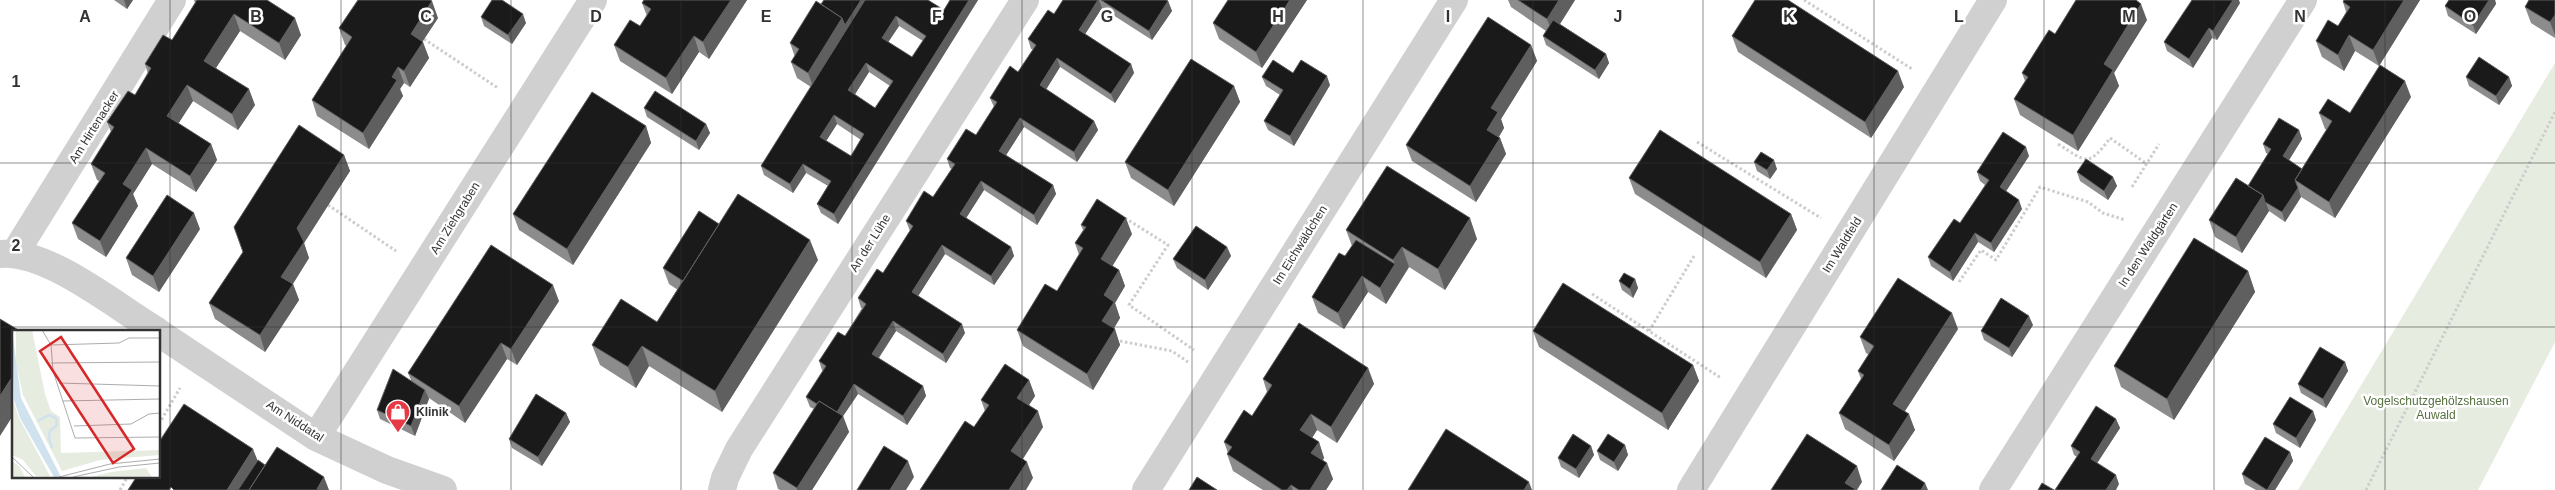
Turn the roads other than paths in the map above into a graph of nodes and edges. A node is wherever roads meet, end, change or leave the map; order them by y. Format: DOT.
graph roads {
  1 [pos="172,0"];
  2 [pos="592,0"];
  3 [pos="1025,0"];
  4 [pos="1454,0"];
  5 [pos="1993,0"];
  6 [pos="2303,0"];
  7 [pos="7,254"];
  8 [pos="155,330"];
  9 [pos="160,333"];
  10 [pos="316,437"];
  11 [pos="443,490"];
  12 [pos="722,490"];
  13 [pos="1146,490"];
  14 [pos="1691,490"];
  15 [pos="1993,490"];
  1 -- 7 [label="street, Am Hirtenacker"];
  2 -- 10 [label="street, Am Ziehgraben"];
  3 -- 12 [label="street, An der Lühe"];
  4 -- 13 [label="street, Im Eichwäldchen"];
  5 -- 14 [label="street, Im Waldfeld"];
  6 -- 15 [label="street, In den Waldgärten"];
  7 -- 8 [label="street, Am Niddatal"];
  9 -- 10 [label="street, Am Niddatal"];
  10 -- 11 [label="street, Am Niddatal"];
}
